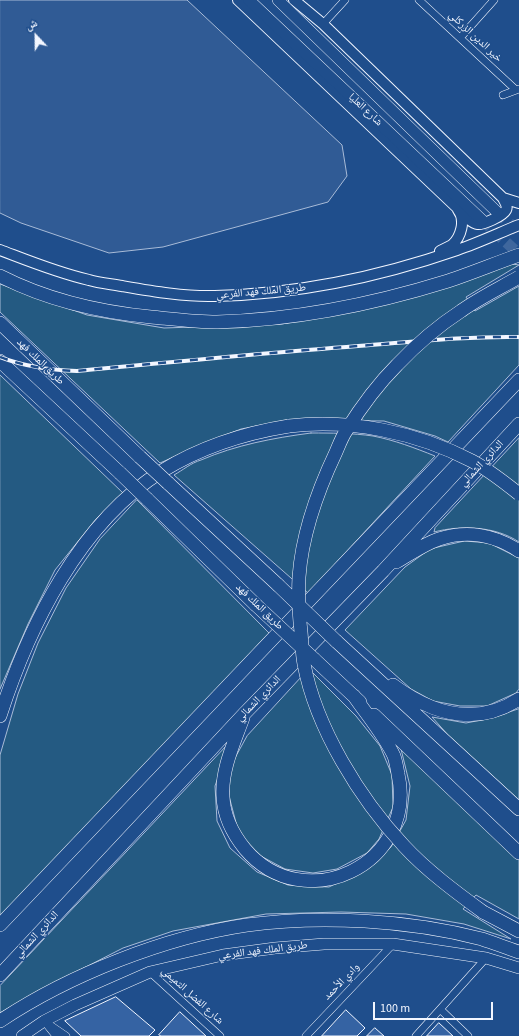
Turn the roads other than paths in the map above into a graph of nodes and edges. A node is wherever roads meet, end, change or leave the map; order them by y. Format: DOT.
graph roads {
  1 [pos="238,0"];
  2 [pos="249,0"];
  3 [pos="278,0"];
  4 [pos="294,0"];
  5 [pos="346,0"];
  6 [pos="420,0"];
  7 [pos="494,0"];
  8 [pos="323,24"];
  9 [pos="460,38"];
  10 [pos="518,89"];
  11 [pos="503,95"];
  12 [pos="503,198"];
  13 [pos="450,200"];
  14 [pos="519,203"];
  15 [pos="497,212"];
  16 [pos="482,220"];
  17 [pos="519,225"];
  18 [pos="0,250"];
  19 [pos="519,255"];
  20 [pos="417,263"];
  21 [pos="0,276"];
  22 [pos="519,277"];
  23 [pos="0,323"];
  24 [pos="0,361"];
  25 [pos="519,380"];
  26 [pos="519,424"];
  27 [pos="519,494"];
  28 [pos="519,550"];
  29 [pos="383,571"];
  30 [pos="341,645"];
  31 [pos="354,696"];
  32 [pos="519,699"];
  33 [pos="244,714"];
  34 [pos="0,716"];
  35 [pos="519,809"];
  36 [pos="519,853"];
  37 [pos="0,925"];
  38 [pos="519,932"];
  39 [pos="393,944"];
  40 [pos="519,952"];
  41 [pos="486,958"];
  42 [pos="519,968"];
  43 [pos="150,972"];
  44 [pos="0,975"];
  45 [pos="440,1010"];
  46 [pos="44,1021"];
  47 [pos="0,1022"];
  48 [pos="22,1036"];
  49 [pos="56,1036"];
  50 [pos="66,1036"];
  51 [pos="220,1036"];
  52 [pos="306,1036"];
  53 [pos="416,1036"];
  54 [pos="468,1036"];
  1 -- 13 [label="street"];
  2 -- 16 [label="main road, شارع العليا"];
  3 -- 15 [label="main road, شارع العليا"];
  4 -- 8 [label="street"];
  5 -- 8 [label="street"];
  6 -- 9 [label="street, خير الدين الزركلي"];
  7 -- 9 [label="street"];
  8 -- 12 [label="street"];
  9 -- 10 [label="street, خير الدين الزركلي"];
  10 -- 11 [label="street, خير الدين الزركلي"];
  12 -- 13 [label="street"];
  12 -- 14 [label="street"];
  13 -- 20 [label="street"];
  17 -- 20 [label="street, طريق الملك فهد الفرعي"];
  18 -- 20 [label="street, طريق الملك فهد الفرعي"];
  19 -- 21 [label="highway"];
  22 -- 38 [label="highway, bridge"];
  23 -- 30 [label="highway, طريق الملك فهد, bridge"];
  24 -- 31 [label="highway, طريق الملك فهد, bridge"];
  25 -- 37 [label="highway"];
  26 -- 29 [label="highway, الدائري الشمالي"];
  27 -- 34 [label="highway, bridge"];
  28 -- 29 [label="highway"];
  29 -- 33 [label="highway, الدائري الشمالي"];
  30 -- 32 [label="highway"];
  30 -- 35 [label="highway, طريق الملك فهد"];
  31 -- 33 [label="highway"];
  31 -- 36 [label="highway, طريق الملك فهد"];
  33 -- 44 [label="highway, الدائري الشمالي"];
  39 -- 41 [label="main road, طريق الملك فهد الفرعي"];
  39 -- 43 [label="main road, طريق الملك فهد الفرعي"];
  39 -- 52 [label="street, وادي الأحمد"];
  40 -- 47 [label="highway"];
  41 -- 42 [label="main road, طريق الملك فهد الفرعي"];
  41 -- 45 [label="street"];
  43 -- 46 [label="main road, طريق الملك فهد الفرعي"];
  43 -- 51 [label="street, شارع الفضل التميمي"];
  45 -- 53 [label="street"];
  45 -- 54 [label="street"];
  46 -- 48 [label="main road, طريق الملك فهد الفرعي"];
  46 -- 49 [label="street"];
  46 -- 50 [label="street"];
}
